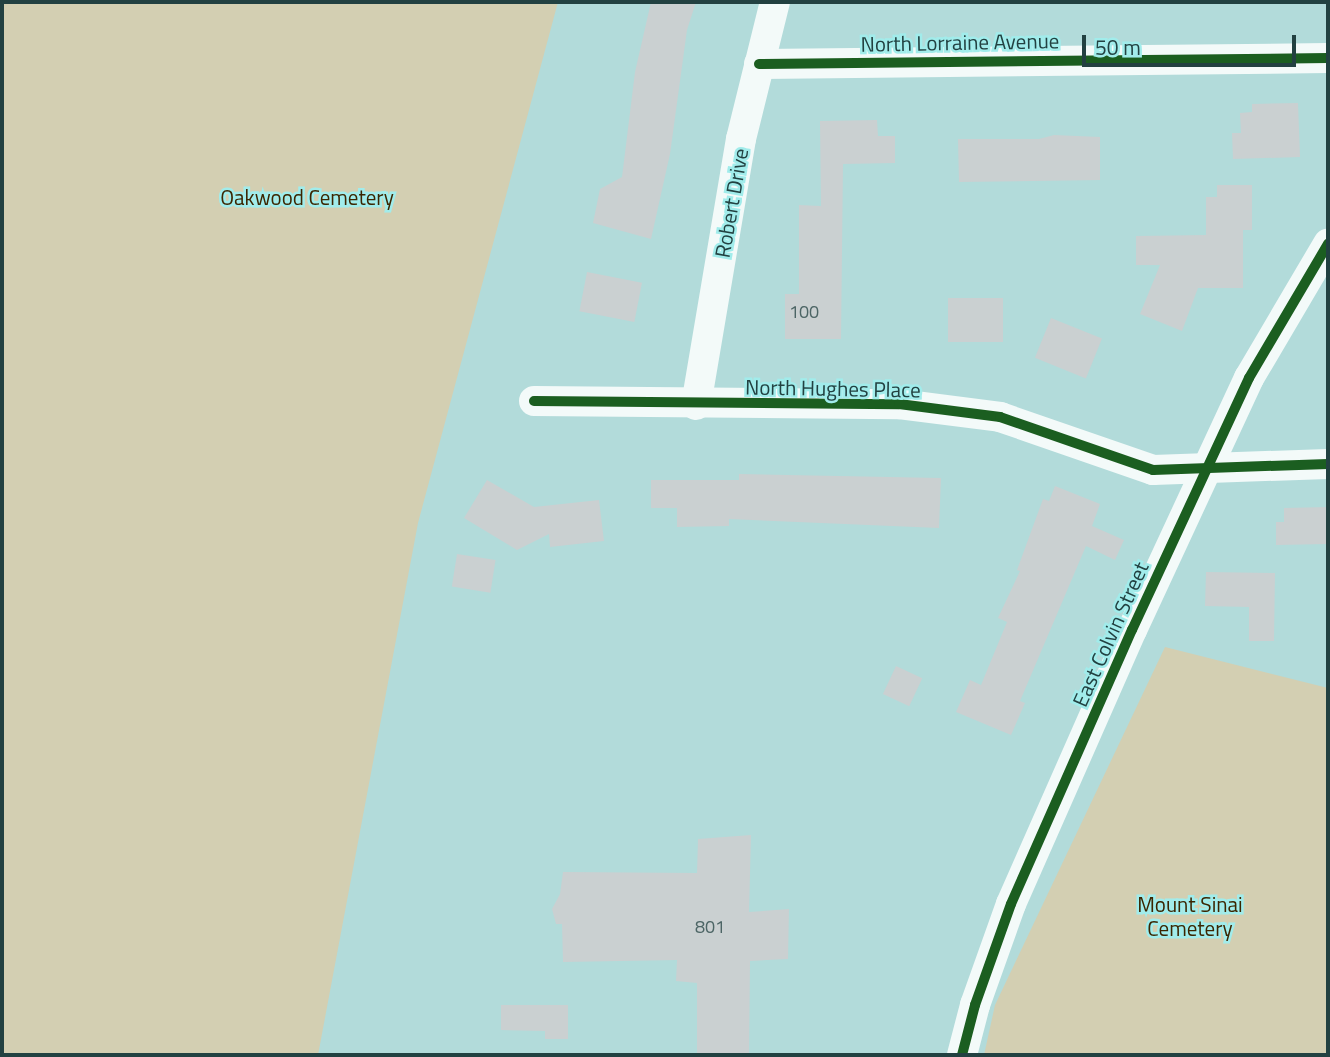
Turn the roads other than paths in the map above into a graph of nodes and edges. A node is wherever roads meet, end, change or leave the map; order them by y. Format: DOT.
graph roads {
  1 [pos="775,2"];
  2 [pos="1328,58"];
  3 [pos="760,64"];
  4 [pos="1328,244"];
  5 [pos="534,401"];
  6 [pos="696,405"];
  7 [pos="1328,464"];
  8 [pos="1206,466"];
  9 [pos="962,1055"];
  1 -- 3 [label="street, Robert Drive"];
  2 -- 3 [label="street, North Lorraine Avenue"];
  3 -- 6 [label="street, Robert Drive"];
  4 -- 8 [label="street, East Colvin Street"];
  5 -- 6 [label="street, North Hughes Place"];
  6 -- 8 [label="street, North Hughes Place"];
  7 -- 8 [label="street, North Hughes Place"];
  8 -- 9 [label="street, East Colvin Street"];
}
